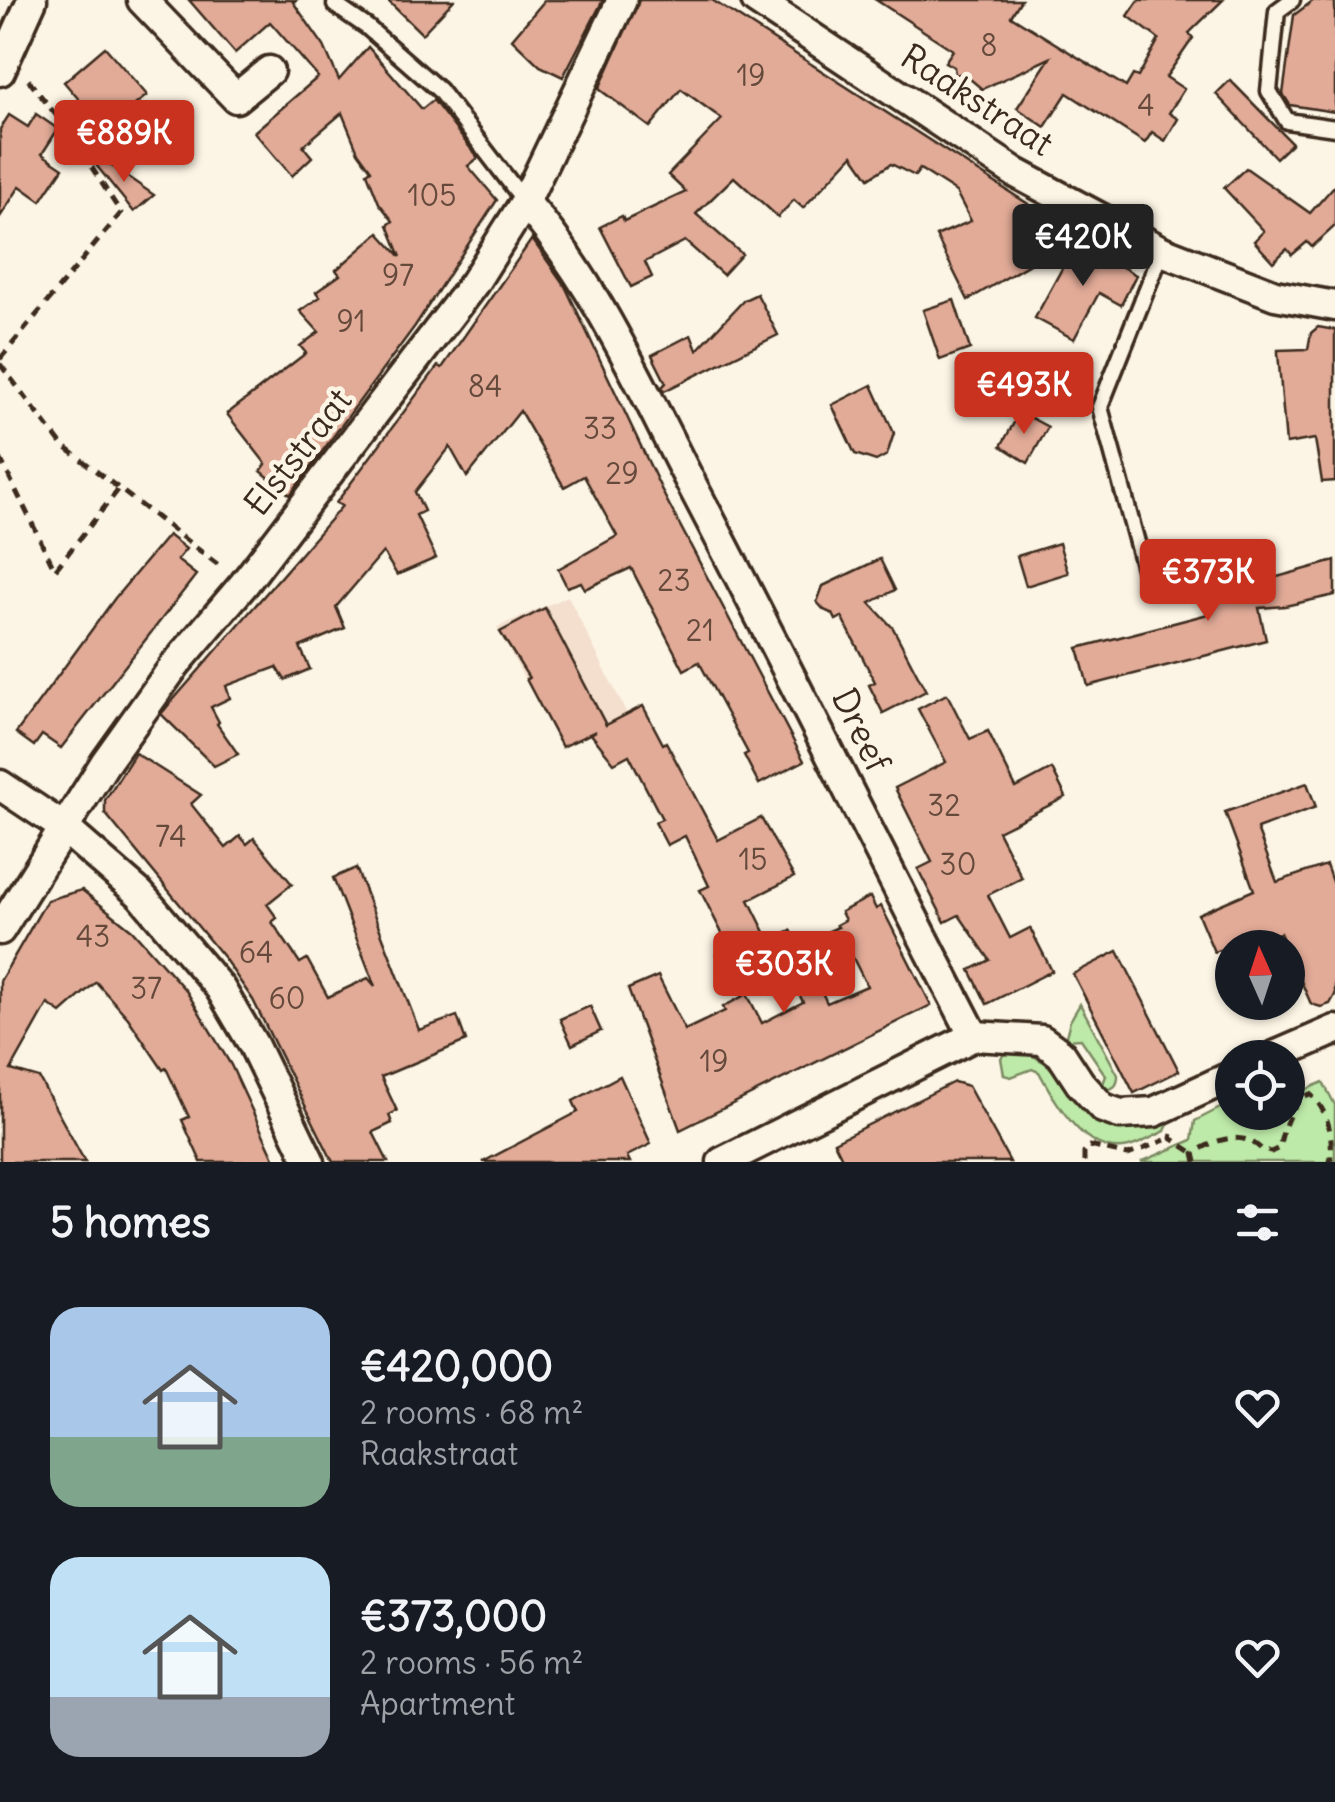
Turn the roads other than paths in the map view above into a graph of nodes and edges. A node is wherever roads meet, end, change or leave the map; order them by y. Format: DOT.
graph roads {
  1 [pos="32,0"];
  2 [pos="142,0"];
  3 [pos="622,0"];
  4 [pos="756,0"];
  5 [pos="1292,0"];
  6 [pos="335,4"];
  7 [pos="1273,6"];
  8 [pos="4,63"];
  9 [pos="269,71"];
  10 [pos="1335,128"];
  11 [pos="525,202"];
  12 [pos="1162,251"];
  13 [pos="1335,306"];
  14 [pos="1148,583"];
  15 [pos="0,786"];
  16 [pos="63,827"];
  17 [pos="0,930"];
  18 [pos="1335,1030"];
  19 [pos="974,1036"];
  20 [pos="1305,1043"];
  21 [pos="1215,1084"];
  22 [pos="310,1162"];
  23 [pos="722,1162"];
  1 -- 8 [label="street"];
  2 -- 9 [label="street"];
  3 -- 11 [label="street, Elststraat"];
  4 -- 12 [label="street, Raakstraat"];
  5 -- 7 [label="lane"];
  6 -- 11 [label="lane"];
  7 -- 10 [label="lane"];
  11 -- 16 [label="street, Elststraat"];
  11 -- 19 [label="street, Dreef"];
  12 -- 13 [label="street, Raakstraat"];
  12 -- 14 [label="lane"];
  15 -- 16 [label="street"];
  16 -- 17 [label="street, Elststraat"];
  16 -- 22 [label="street"];
  18 -- 20 [label="street"];
  19 -- 21 [label="street"];
  19 -- 23 [label="street"];
}
